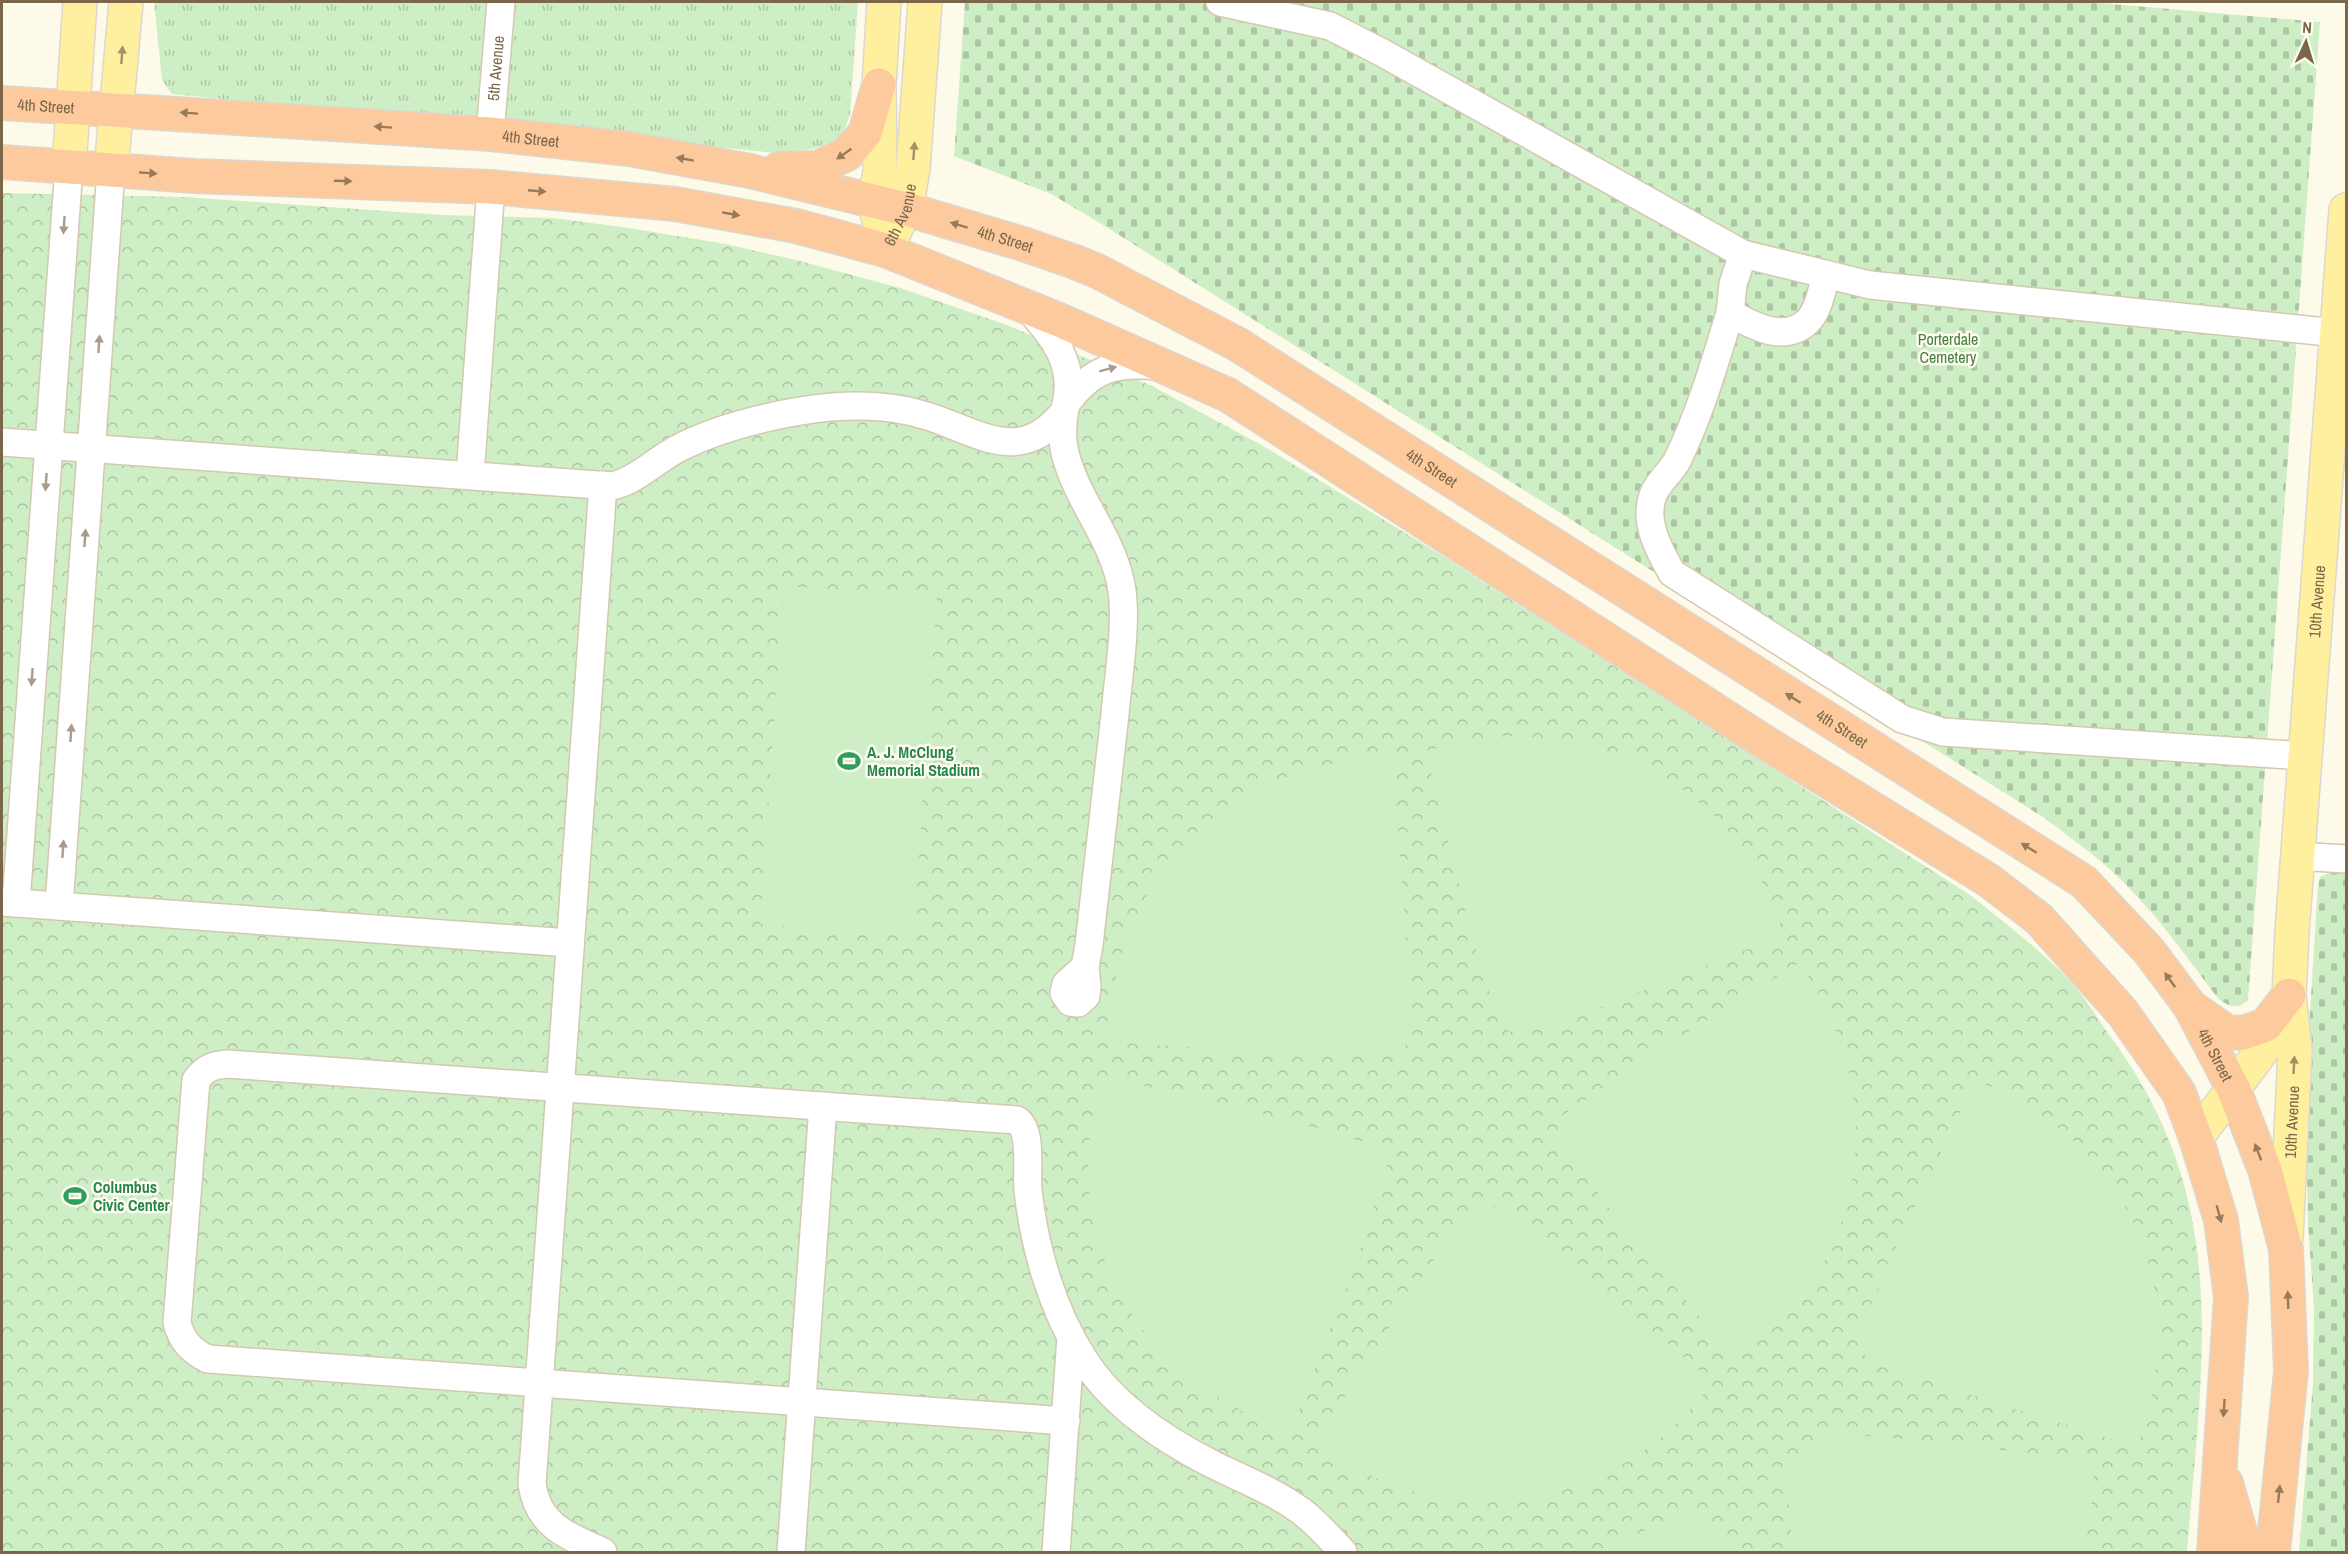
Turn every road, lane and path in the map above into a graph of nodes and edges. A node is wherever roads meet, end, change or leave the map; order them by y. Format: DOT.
graph roads {
  1 [pos="80,2"];
  2 [pos="126,2"];
  3 [pos="501,2"];
  4 [pos="884,2"];
  5 [pos="925,2"];
  6 [pos="1220,2"];
  7 [pos="879,86"];
  8 [pos="2,103"];
  9 [pos="71,106"];
  10 [pos="118,109"];
  11 [pos="490,134"];
  12 [pos="2,162"];
  13 [pos="69,167"];
  14 [pos="111,170"];
  15 [pos="750,171"];
  16 [pos="491,187"];
  17 [pos="890,206"];
  18 [pos="2346,210"];
  19 [pos="885,250"];
  20 [pos="1743,254"];
  21 [pos="2344,273"];
  22 [pos="1826,274"];
  23 [pos="1028,307"];
  24 [pos="1730,313"];
  25 [pos="2337,333"];
  26 [pos="1163,367"];
  27 [pos="1064,409"];
  28 [pos="2,442"];
  29 [pos="1017,442"];
  30 [pos="49,445"];
  31 [pos="91,448"];
  32 [pos="1071,474"];
  33 [pos="470,475"];
  34 [pos="603,485"];
  35 [pos="2304,756"];
  36 [pos="2297,856"];
  37 [pos="2346,860"];
  38 [pos="9,902"];
  39 [pos="58,906"];
  40 [pos="570,943"];
  41 [pos="1085,967"];
  42 [pos="2289,995"];
  43 [pos="2190,1006"];
  44 [pos="560,1087"];
  45 [pos="2234,1090"];
  46 [pos="823,1106"];
  47 [pos="2196,1138"];
  48 [pos="2286,1249"];
  49 [pos="1071,1337"];
  50 [pos="538,1383"];
  51 [pos="802,1402"];
  52 [pos="1066,1421"];
  53 [pos="2220,1461"];
  54 [pos="603,1552"];
  55 [pos="791,1552"];
  56 [pos="1056,1552"];
  57 [pos="1343,1552"];
  58 [pos="2214,1552"];
  59 [pos="2240,1552"];
  60 [pos="2273,1552"];
  1 -- 9 [label="main road"];
  10 -- 2 [label="main road, one-way"];
  3 -- 11 [label="street, 5th Avenue"];
  4 -- 7 [label="main road, 6th Avenue"];
  17 -- 5 [label="main road, 6th Avenue, one-way"];
  6 -- 20 [label="street"];
  7 -- 15 [label="highway, one-way"];
  7 -- 17 [label="main road, 6th Avenue"];
  8 -- 9 [label="highway, 4th Street"];
  9 -- 10 [label="highway, 4th Street"];
  9 -- 13 [label="main road"];
  11 -- 10 [label="highway, 4th Street, one-way"];
  10 -- 14 [label="main road"];
  15 -- 11 [label="highway, 4th Street, one-way"];
  12 -- 13 [label="highway"];
  13 -- 14 [label="highway"];
  13 -- 30 [label="street, one-way"];
  14 -- 16 [label="highway, one-way"];
  31 -- 14 [label="street, one-way"];
  15 -- 17 [label="highway, 4th Street"];
  16 -- 19 [label="highway, one-way"];
  16 -- 33 [label="street"];
  17 -- 19 [label="main road, 6th Avenue"];
  43 -- 17 [label="highway, 4th Street, one-way"];
  18 -- 21 [label="main road, 10th Avenue"];
  19 -- 23 [label="highway"];
  20 -- 22 [label="street"];
  20 -- 24 [label="street"];
  21 -- 25 [label="main road, 10th Avenue"];
  22 -- 24 [label="street"];
  22 -- 25 [label="street"];
  23 -- 26 [label="highway"];
  23 -- 27 [label="street"];
  24 -- 35 [label="street"];
  25 -- 35 [label="main road, 10th Avenue"];
  27 -- 26 [label="street, one-way"];
  26 -- 47 [label="highway"];
  27 -- 29 [label="street"];
  27 -- 32 [label="street"];
  28 -- 30 [label="street"];
  29 -- 32 [label="street"];
  29 -- 34 [label="street"];
  30 -- 31 [label="street"];
  30 -- 38 [label="street, one-way"];
  31 -- 33 [label="street"];
  39 -- 31 [label="street, one-way"];
  32 -- 41 [label="street"];
  33 -- 34 [label="street"];
  34 -- 40 [label="street"];
  35 -- 36 [label="main road, 10th Avenue"];
  36 -- 37 [label="street"];
  36 -- 42 [label="main road, 10th Avenue"];
  38 -- 39 [label="street"];
  39 -- 40 [label="street"];
  40 -- 44 [label="street"];
  42 -- 43 [label="highway"];
  42 -- 45 [label="main road, 10th Avenue"];
  48 -- 42 [label="main road, 10th Avenue, one-way"];
  43 -- 45 [label="highway, 4th Street"];
  44 -- 46 [label="street"];
  44 -- 50 [label="street"];
  44 -- 50 [label="street"];
  45 -- 47 [label="main road, 10th Avenue"];
  48 -- 45 [label="highway, 4th Street, one-way"];
  46 -- 49 [label="street"];
  46 -- 51 [label="street"];
  47 -- 53 [label="highway, one-way"];
  60 -- 48 [label="highway, 4th Street, one-way"];
  49 -- 52 [label="street"];
  49 -- 57 [label="street"];
  50 -- 51 [label="street"];
  50 -- 54 [label="street"];
  51 -- 52 [label="street"];
  51 -- 55 [label="street"];
  52 -- 56 [label="street"];
  53 -- 58 [label="highway"];
  53 -- 59 [label="highway"];
}
